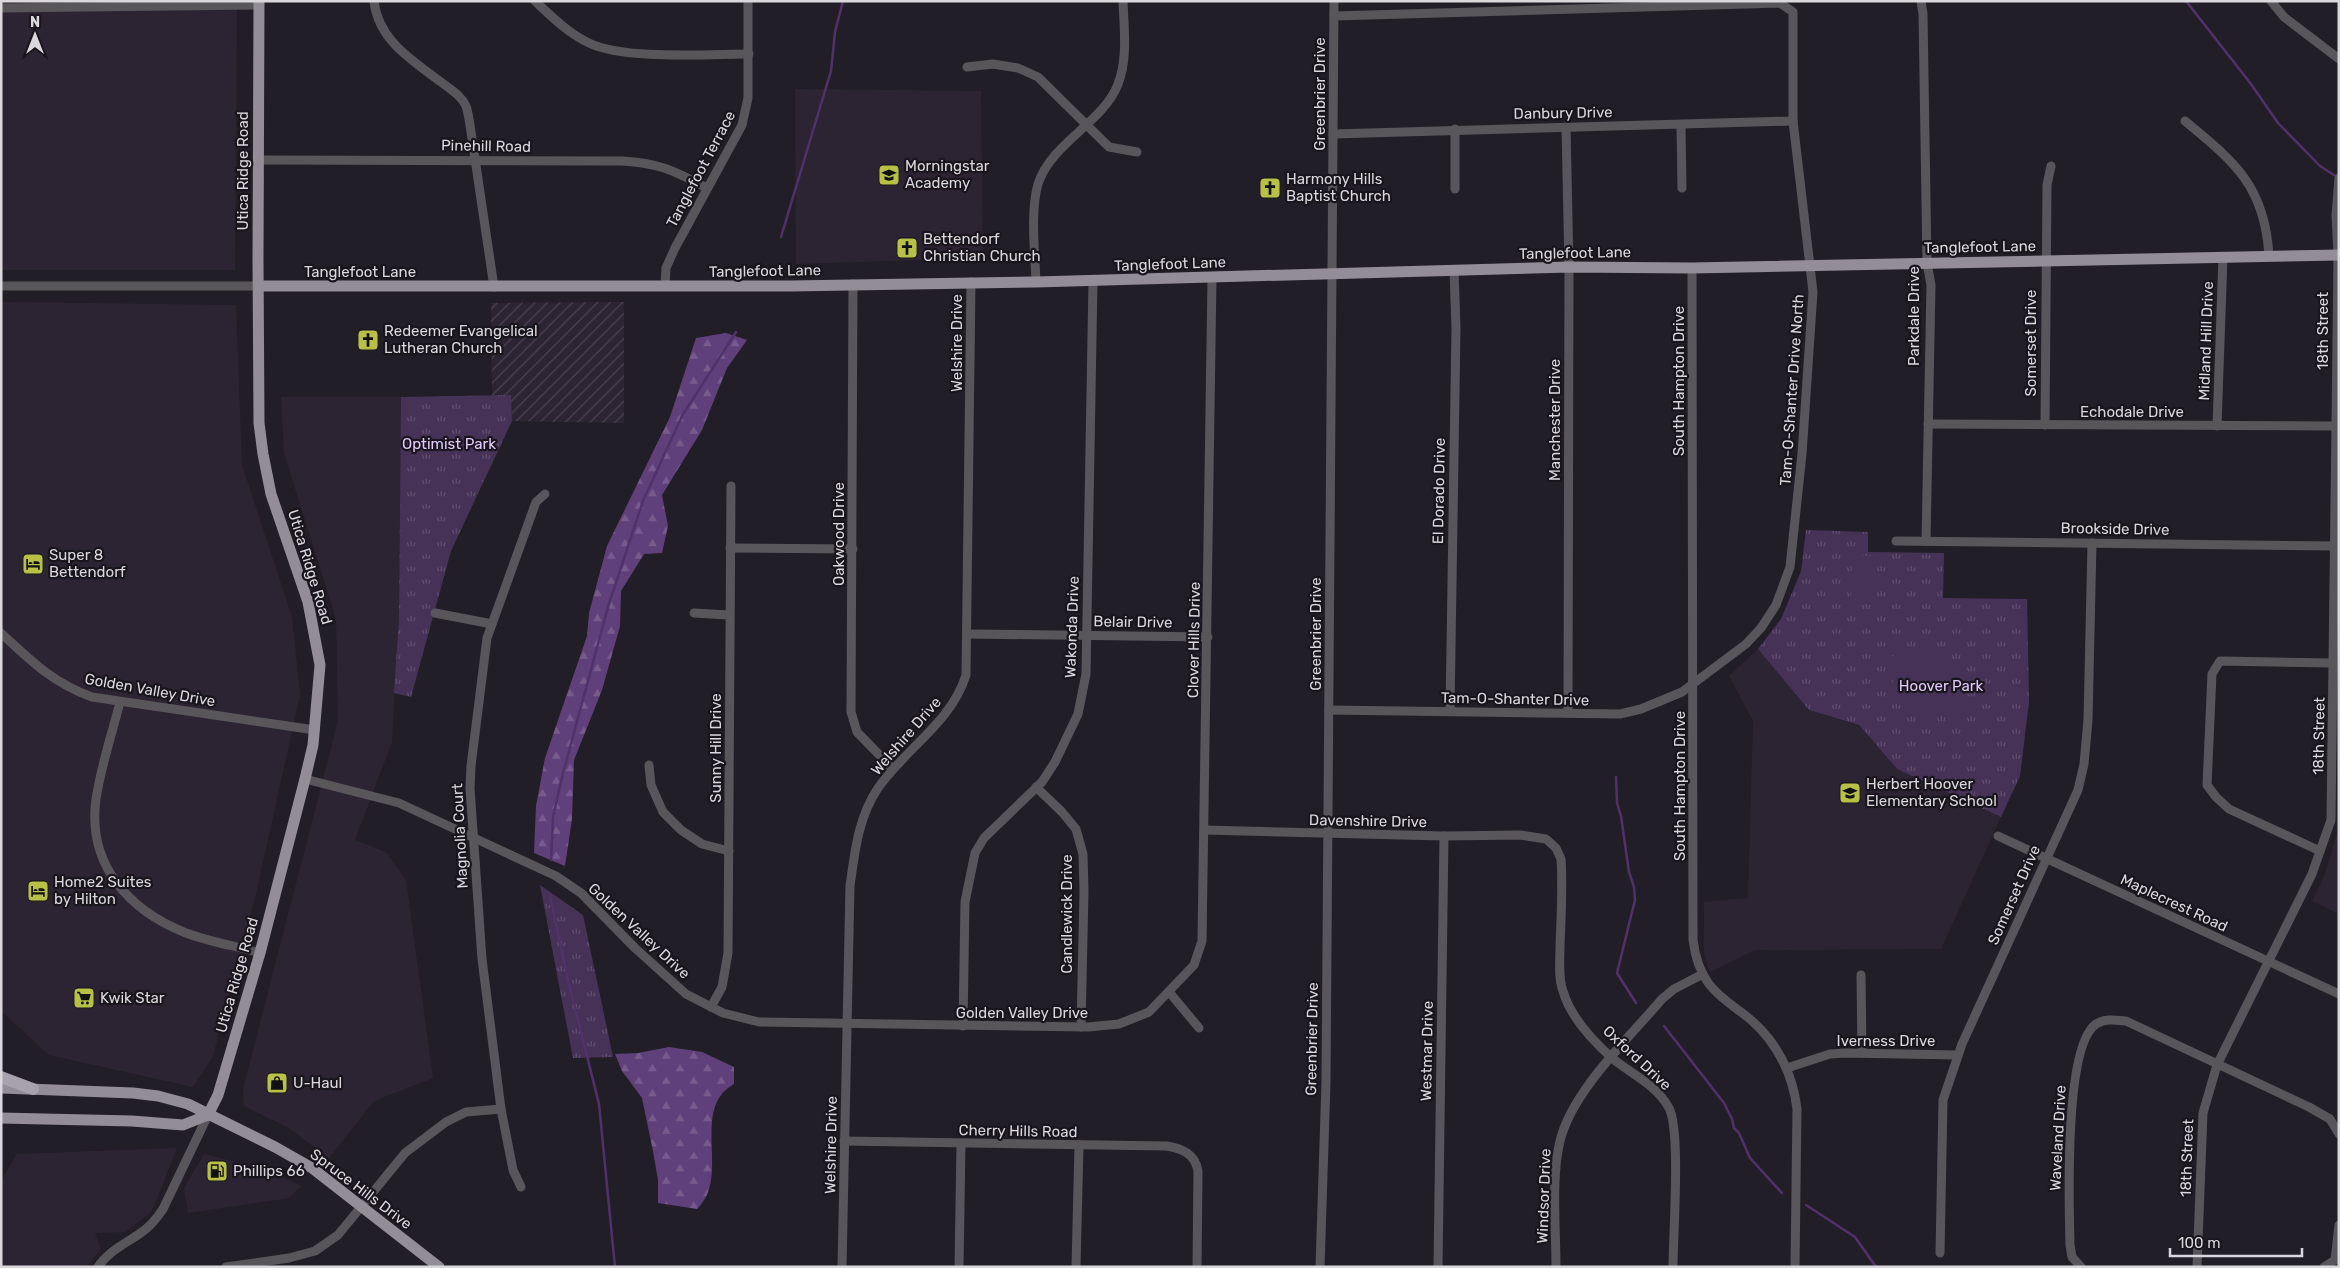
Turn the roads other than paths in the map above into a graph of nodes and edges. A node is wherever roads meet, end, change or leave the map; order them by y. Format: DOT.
graph roads {
  1 [pos="374,1"];
  2 [pos="748,1"];
  3 [pos="1123,1"];
  4 [pos="1334,1"];
  5 [pos="1921,1"];
  6 [pos="2272,2"];
  7 [pos="259,3"];
  8 [pos="540,3"];
  9 [pos="1,8"];
  10 [pos="1334,16"];
  11 [pos="749,54"];
  12 [pos="2339,59"];
  13 [pos="967,67"];
  14 [pos="1793,121"];
  15 [pos="2185,121"];
  16 [pos="1086,124"];
  17 [pos="1681,125"];
  18 [pos="1566,127"];
  19 [pos="1455,129"];
  20 [pos="1333,134"];
  21 [pos="1137,152"];
  22 [pos="475,159"];
  23 [pos="258,160"];
  24 [pos="2051,166"];
  25 [pos="2339,178"];
  26 [pos="707,188"];
  27 [pos="1682,188"];
  28 [pos="1455,189"];
  29 [pos="2338,255"];
  30 [pos="2269,256"];
  31 [pos="2223,257"];
  32 [pos="2046,261"];
  33 [pos="1927,263"];
  34 [pos="1569,266"];
  35 [pos="1811,266"];
  36 [pos="1692,268"];
  37 [pos="1454,270"];
  38 [pos="1333,274"];
  39 [pos="1212,277"];
  40 [pos="1093,281"];
  41 [pos="971,282"];
  42 [pos="1036,282"];
  43 [pos="853,284"];
  44 [pos="1,286"];
  45 [pos="259,286"];
  46 [pos="665,286"];
  47 [pos="494,287"];
  48 [pos="1928,424"];
  49 [pos="2044,425"];
  50 [pos="2217,426"];
  51 [pos="2336,426"];
  52 [pos="731,486"];
  53 [pos="545,494"];
  54 [pos="1896,541"];
  55 [pos="1926,541"];
  56 [pos="2092,543"];
  57 [pos="2335,546"];
  58 [pos="730,548"];
  59 [pos="853,549"];
  60 [pos="435,613"];
  61 [pos="694,613"];
  62 [pos="730,615"];
  63 [pos="492,624"];
  64 [pos="1,633"];
  65 [pos="968,634"];
  66 [pos="1087,635"];
  67 [pos="1208,637"];
  68 [pos="2333,664"];
  69 [pos="1694,684"];
  70 [pos="120,702"];
  71 [pos="1330,710"];
  72 [pos="1450,711"];
  73 [pos="1568,713"];
  74 [pos="315,730"];
  75 [pos="649,765"];
  76 [pos="893,769"];
  77 [pos="305,779"];
  78 [pos="1036,787"];
  79 [pos="1205,830"];
  80 [pos="1328,834"];
  81 [pos="1444,836"];
  82 [pos="1530,836"];
  83 [pos="1998,836"];
  84 [pos="473,837"];
  85 [pos="729,851"];
  86 [pos="2320,852"];
  87 [pos="2046,858"];
  88 [pos="260,953"];
  89 [pos="2270,962"];
  90 [pos="1703,974"];
  91 [pos="1861,975"];
  92 [pos="1170,993"];
  93 [pos="2339,994"];
  94 [pos="711,1007"];
  95 [pos="847,1025"];
  96 [pos="963,1026"];
  97 [pos="1081,1027"];
  98 [pos="1199,1028"];
  99 [pos="1862,1053"];
  100 [pos="1958,1055"];
  101 [pos="1612,1057"];
  102 [pos="2217,1065"];
  103 [pos="1787,1068"];
  104 [pos="1,1077"];
  105 [pos="1,1088"];
  106 [pos="33,1089"];
  107 [pos="501,1109"];
  108 [pos="208,1115"];
  109 [pos="1,1118"];
  110 [pos="2339,1134"];
  111 [pos="844,1142"];
  112 [pos="962,1144"];
  113 [pos="1079,1145"];
  114 [pos="521,1187"];
  115 [pos="361,1207"];
  116 [pos="2339,1225"];
  117 [pos="1940,1253"];
  118 [pos="98,1267"];
  119 [pos="226,1267"];
  120 [pos="439,1267"];
  121 [pos="842,1267"];
  122 [pos="959,1267"];
  123 [pos="1076,1267"];
  124 [pos="1197,1267"];
  125 [pos="1320,1267"];
  126 [pos="1438,1267"];
  127 [pos="1556,1267"];
  128 [pos="1673,1267"];
  129 [pos="1795,1267"];
  130 [pos="2081,1267"];
  131 [pos="2197,1267"];
  132 [pos="2324,1267"];
  1 -- 22 [label="street"];
  2 -- 11 [label="street, Tanglefoot Terrace"];
  3 -- 16 [label="street"];
  4 -- 10 [label="street, Greenbrier Drive"];
  5 -- 33 [label="street, Parkdale Drive"];
  6 -- 12 [label="street"];
  7 -- 9 [label="street"];
  7 -- 23 [label="main road, Utica Ridge Road"];
  8 -- 11 [label="street"];
  10 -- 14 [label="street, Tam-O-Shanter Drive North"];
  10 -- 20 [label="street, Greenbrier Drive"];
  11 -- 26 [label="street, Tanglefoot Terrace"];
  13 -- 16 [label="street"];
  14 -- 17 [label="street, Danbury Drive"];
  14 -- 35 [label="street, Tam-O-Shanter Drive North"];
  15 -- 30 [label="street"];
  16 -- 21 [label="street"];
  16 -- 42 [label="street"];
  17 -- 18 [label="street, Danbury Drive"];
  17 -- 27 [label="street"];
  18 -- 19 [label="street, Danbury Drive"];
  18 -- 34 [label="street, Manchester Drive"];
  19 -- 20 [label="street, Danbury Drive"];
  19 -- 28 [label="street"];
  20 -- 38 [label="street, Greenbrier Drive"];
  22 -- 23 [label="street, Pinehill Road"];
  22 -- 26 [label="street, Pinehill Road"];
  22 -- 47 [label="street"];
  23 -- 45 [label="main road, Utica Ridge Road"];
  24 -- 32 [label="street, Somerset Drive"];
  25 -- 29 [label="street, 18th Street"];
  26 -- 46 [label="street, Tanglefoot Terrace"];
  29 -- 30 [label="main road, Tanglefoot Lane"];
  29 -- 51 [label="street, 18th Street"];
  30 -- 31 [label="main road, Tanglefoot Lane"];
  31 -- 32 [label="main road, Tanglefoot Lane"];
  31 -- 50 [label="street, Midland Hill Drive"];
  32 -- 33 [label="main road, Tanglefoot Lane"];
  32 -- 49 [label="street, Somerset Drive"];
  33 -- 35 [label="main road, Tanglefoot Lane"];
  33 -- 48 [label="street, Parkdale Drive"];
  34 -- 36 [label="main road, Tanglefoot Lane"];
  34 -- 37 [label="main road, Tanglefoot Lane"];
  34 -- 73 [label="street, Manchester Drive"];
  35 -- 36 [label="main road, Tanglefoot Lane"];
  35 -- 69 [label="street, Tam-O-Shanter Drive North"];
  36 -- 69 [label="street, South Hampton Drive"];
  37 -- 38 [label="main road, Tanglefoot Lane"];
  37 -- 72 [label="street, El Dorado Drive"];
  38 -- 39 [label="main road, Tanglefoot Lane"];
  38 -- 71 [label="street, Greenbrier Drive"];
  39 -- 40 [label="main road, Tanglefoot Lane"];
  39 -- 67 [label="street, Clover Hills Drive"];
  40 -- 42 [label="main road, Tanglefoot Lane"];
  40 -- 66 [label="street, Wakonda Drive"];
  41 -- 42 [label="main road, Tanglefoot Lane"];
  41 -- 43 [label="main road, Tanglefoot Lane"];
  41 -- 65 [label="street, Welshire Drive"];
  43 -- 46 [label="main road, Tanglefoot Lane"];
  43 -- 59 [label="street, Oakwood Drive"];
  44 -- 45 [label="street, Tanglefoot Lane"];
  45 -- 47 [label="main road, Tanglefoot Lane"];
  45 -- 74 [label="main road, Utica Ridge Road"];
  46 -- 47 [label="main road, Tanglefoot Lane"];
  48 -- 49 [label="street, Echodale Drive"];
  48 -- 55 [label="street, Parkdale Drive"];
  49 -- 50 [label="street, Echodale Drive"];
  50 -- 51 [label="street, Echodale Drive"];
  51 -- 57 [label="street, 18th Street"];
  52 -- 58 [label="street, Sunny Hill Drive"];
  53 -- 63 [label="street, Magnolia Court"];
  54 -- 55 [label="street, Brookside Drive"];
  55 -- 56 [label="street, Brookside Drive"];
  56 -- 57 [label="street, Brookside Drive"];
  56 -- 87 [label="street, Somerset Drive"];
  57 -- 68 [label="street, 18th Street"];
  58 -- 59 [label="street"];
  58 -- 62 [label="street, Sunny Hill Drive"];
  59 -- 76 [label="street, Oakwood Drive"];
  60 -- 63 [label="street"];
  61 -- 62 [label="street"];
  62 -- 85 [label="street, Sunny Hill Drive"];
  63 -- 84 [label="street, Magnolia Court"];
  64 -- 70 [label="street, Golden Valley Drive"];
  65 -- 66 [label="street, Belair Drive"];
  65 -- 76 [label="street, Welshire Drive"];
  66 -- 67 [label="street, Belair Drive"];
  66 -- 78 [label="street, Wakonda Drive"];
  67 -- 79 [label="street, Clover Hills Drive"];
  68 -- 86 [label="street, 18th Street"];
  68 -- 86 [label="street"];
  69 -- 73 [label="street, Tam-O-Shanter Drive"];
  69 -- 90 [label="street, South Hampton Drive"];
  70 -- 74 [label="street, Golden Valley Drive"];
  70 -- 88 [label="street"];
  71 -- 72 [label="street, Tam-O-Shanter Drive"];
  71 -- 80 [label="street, Greenbrier Drive"];
  72 -- 73 [label="street, Tam-O-Shanter Drive"];
  74 -- 77 [label="main road, Utica Ridge Road"];
  75 -- 85 [label="street"];
  76 -- 95 [label="street, Welshire Drive"];
  77 -- 84 [label="street, Golden Valley Drive"];
  77 -- 88 [label="main road, Utica Ridge Road"];
  78 -- 96 [label="street, Wakonda Drive"];
  78 -- 97 [label="street, Candlewick Drive"];
  79 -- 80 [label="street, Davenshire Drive"];
  79 -- 92 [label="street, Clover Hills Drive"];
  80 -- 81 [label="street, Davenshire Drive"];
  80 -- 125 [label="street, Greenbrier Drive"];
  81 -- 82 [label="street, Davenshire Drive"];
  81 -- 126 [label="street, Westmar Drive"];
  82 -- 101 [label="street, Oxford Drive"];
  83 -- 87 [label="street, Maplecrest Road"];
  84 -- 94 [label="street, Golden Valley Drive"];
  84 -- 107 [label="street, Magnolia Court"];
  85 -- 94 [label="street, Sunny Hill Drive"];
  86 -- 89 [label="street, 18th Street"];
  87 -- 89 [label="street, Maplecrest Road"];
  87 -- 100 [label="street, Somerset Drive"];
  88 -- 108 [label="main road, Utica Ridge Road"];
  89 -- 93 [label="street, Maplecrest Road"];
  89 -- 102 [label="street, 18th Street"];
  90 -- 101 [label="street, Windsor Drive"];
  90 -- 103 [label="street, South Hampton Drive"];
  91 -- 99 [label="street"];
  92 -- 97 [label="street, Golden Valley Drive"];
  92 -- 98 [label="street"];
  94 -- 95 [label="street, Golden Valley Drive"];
  95 -- 96 [label="street, Golden Valley Drive"];
  95 -- 111 [label="street, Welshire Drive"];
  96 -- 97 [label="street, Golden Valley Drive"];
  99 -- 100 [label="street, Iverness Drive"];
  99 -- 103 [label="street, Iverness Drive"];
  100 -- 117 [label="street, Somerset Drive"];
  101 -- 127 [label="street, Windsor Drive"];
  101 -- 128 [label="street, Oxford Drive"];
  102 -- 110 [label="street, Waveland Drive"];
  102 -- 130 [label="street, Waveland Drive"];
  102 -- 131 [label="street, 18th Street"];
  103 -- 129 [label="street, South Hampton Drive"];
  104 -- 106 [label="highway"];
  105 -- 106 [label="main road, Spruce Hills Drive"];
  106 -- 108 [label="main road, Spruce Hills Drive"];
  107 -- 114 [label="street, Magnolia Court"];
  107 -- 115 [label="street"];
  108 -- 109 [label="main road"];
  108 -- 115 [label="main road, Spruce Hills Drive"];
  108 -- 118 [label="street, Utica Ridge Road"];
  111 -- 112 [label="street, Cherry Hills Road"];
  111 -- 121 [label="street, Welshire Drive"];
  112 -- 113 [label="street, Cherry Hills Road"];
  112 -- 122 [label="street"];
  113 -- 123 [label="street"];
  113 -- 124 [label="street, Cherry Hills Road"];
  115 -- 119 [label="street"];
  115 -- 120 [label="main road, Spruce Hills Drive"];
  116 -- 132 [label="street"];
}
